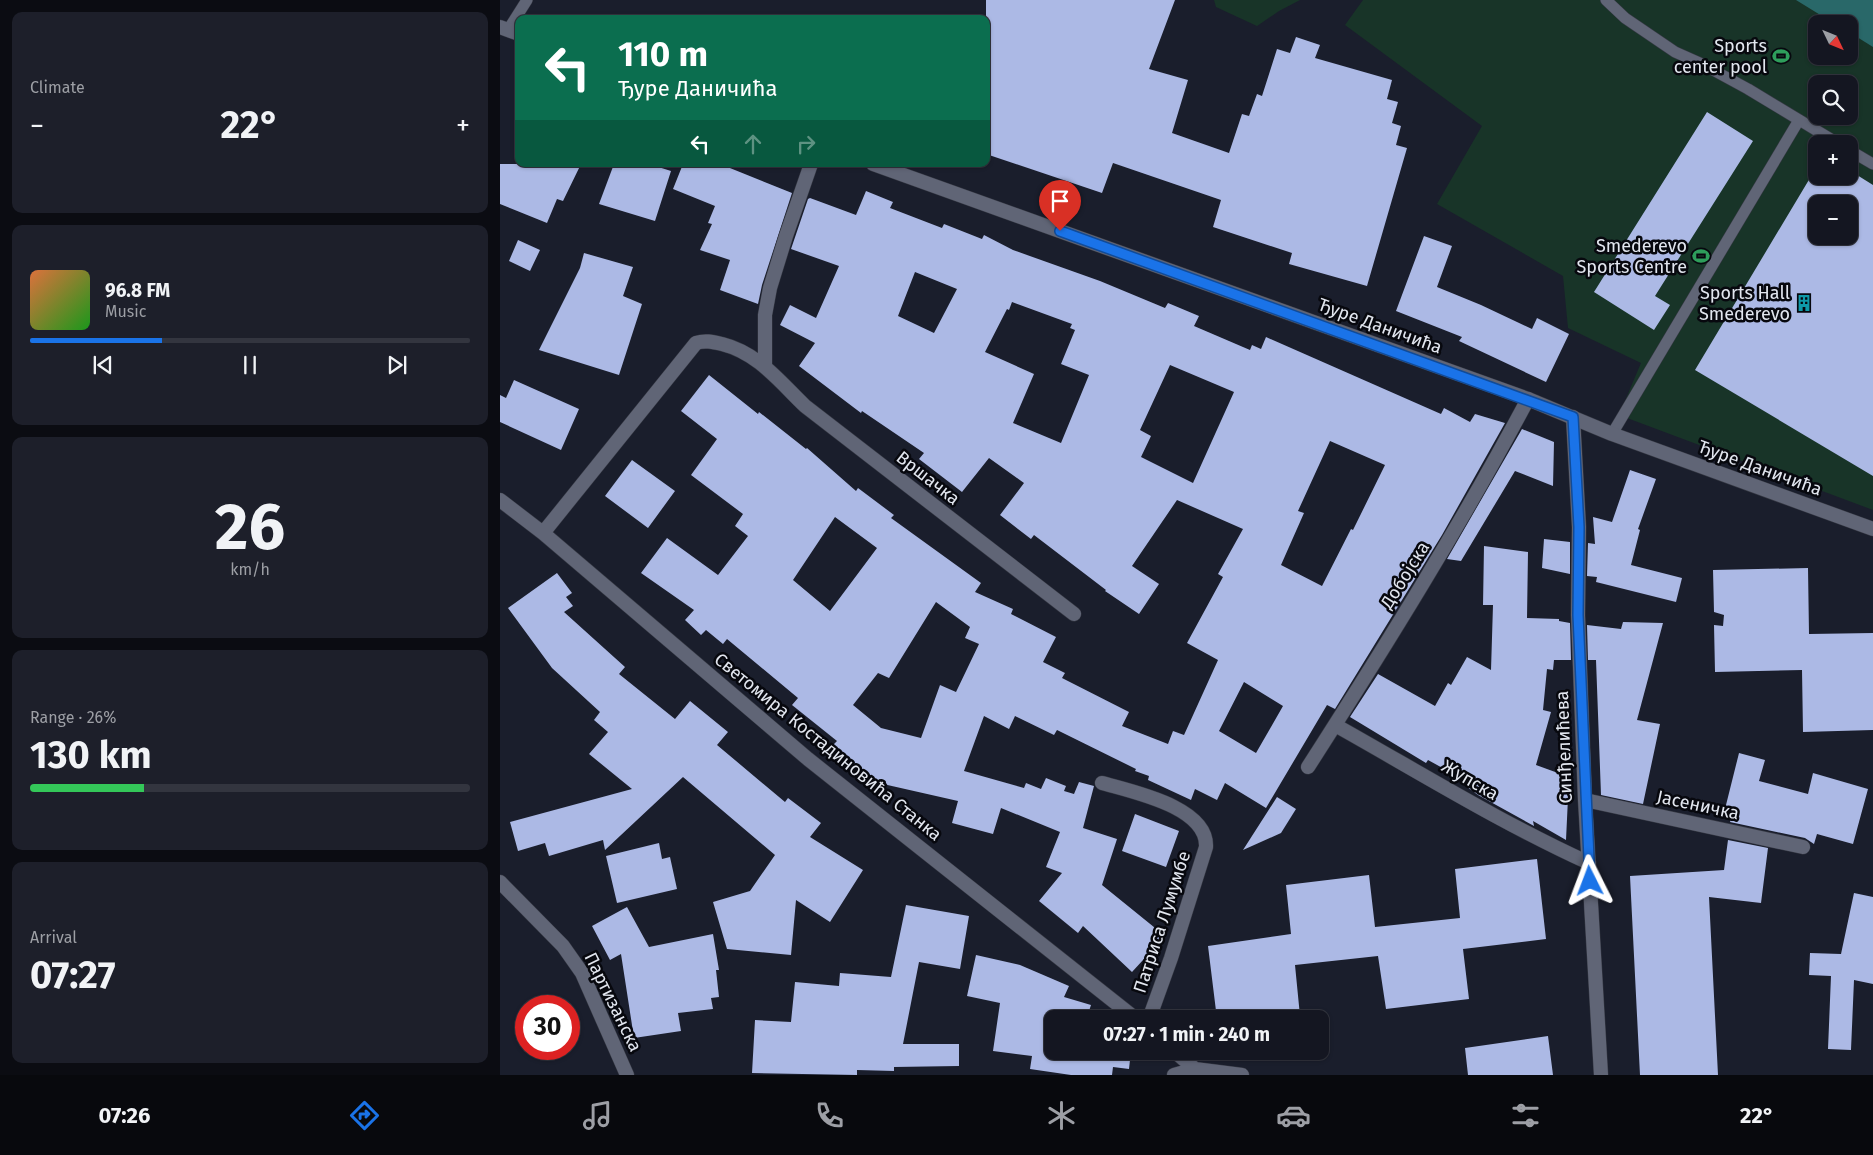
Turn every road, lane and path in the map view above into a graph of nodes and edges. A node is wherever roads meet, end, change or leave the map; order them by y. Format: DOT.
graph roads {
  1 [pos="527,0"];
  2 [pos="1606,0"];
  3 [pos="518,15"];
  4 [pos="1799,120"];
  5 [pos="1824,135"];
  6 [pos="1858,153"];
  7 [pos="1858,155"];
  8 [pos="1873,157"];
  9 [pos="1873,164"];
  10 [pos="810,167"];
  11 [pos="881,167"];
  12 [pos="765,366"];
  13 [pos="1528,400"];
  14 [pos="1573,417"];
  15 [pos="1612,434"];
  16 [pos="500,500"];
  17 [pos="1873,529"];
  18 [pos="544,533"];
  19 [pos="1074,614"];
  20 [pos="1335,724"];
  21 [pos="1308,767"];
  22 [pos="1102,783"];
  23 [pos="1585,800"];
  24 [pos="1803,847"];
  25 [pos="1589,863"];
  26 [pos="500,882"];
  27 [pos="1125,1010"];
  28 [pos="1152,1010"];
  29 [pos="1184,1060"];
  30 [pos="1195,1069"];
  31 [pos="627,1075"];
  32 [pos="1174,1075"];
  33 [pos="1242,1075"];
  34 [pos="1601,1075"];
  1 -- 3 [label="lane"];
  2 -- 4 [label="lane"];
  4 -- 5 [label="lane"];
  4 -- 15 [label="lane"];
  6 -- 8 [label="lane"];
  7 -- 9 [label="lane"];
  10 -- 12 [label="street"];
  11 -- 13 [label="street, Ђуре Даничића"];
  12 -- 18 [label="street, Вршачка"];
  12 -- 19 [label="street, Вршачка"];
  13 -- 14 [label="street, Ђуре Даничића"];
  13 -- 20 [label="street, Добојска"];
  14 -- 15 [label="street, Ђуре Даничића"];
  14 -- 23 [label="street, Синђелићева"];
  15 -- 17 [label="street, Ђуре Даничића"];
  16 -- 18 [label="street, Светомира Костадиновића Станка"];
  18 -- 27 [label="street, Светомира Костадиновића Станка"];
  20 -- 21 [label="street, Добојска"];
  20 -- 25 [label="street, Жупска"];
  22 -- 28 [label="street, Патриса Лумумбе"];
  23 -- 24 [label="street, Јасеничка"];
  23 -- 25 [label="street, Синђелићева"];
  25 -- 34 [label="street, Синђелићева"];
  26 -- 31 [label="street, Партизанска"];
  29 -- 30 [label="street"];
  30 -- 32 [label="street"];
  30 -- 33 [label="street"];
}
